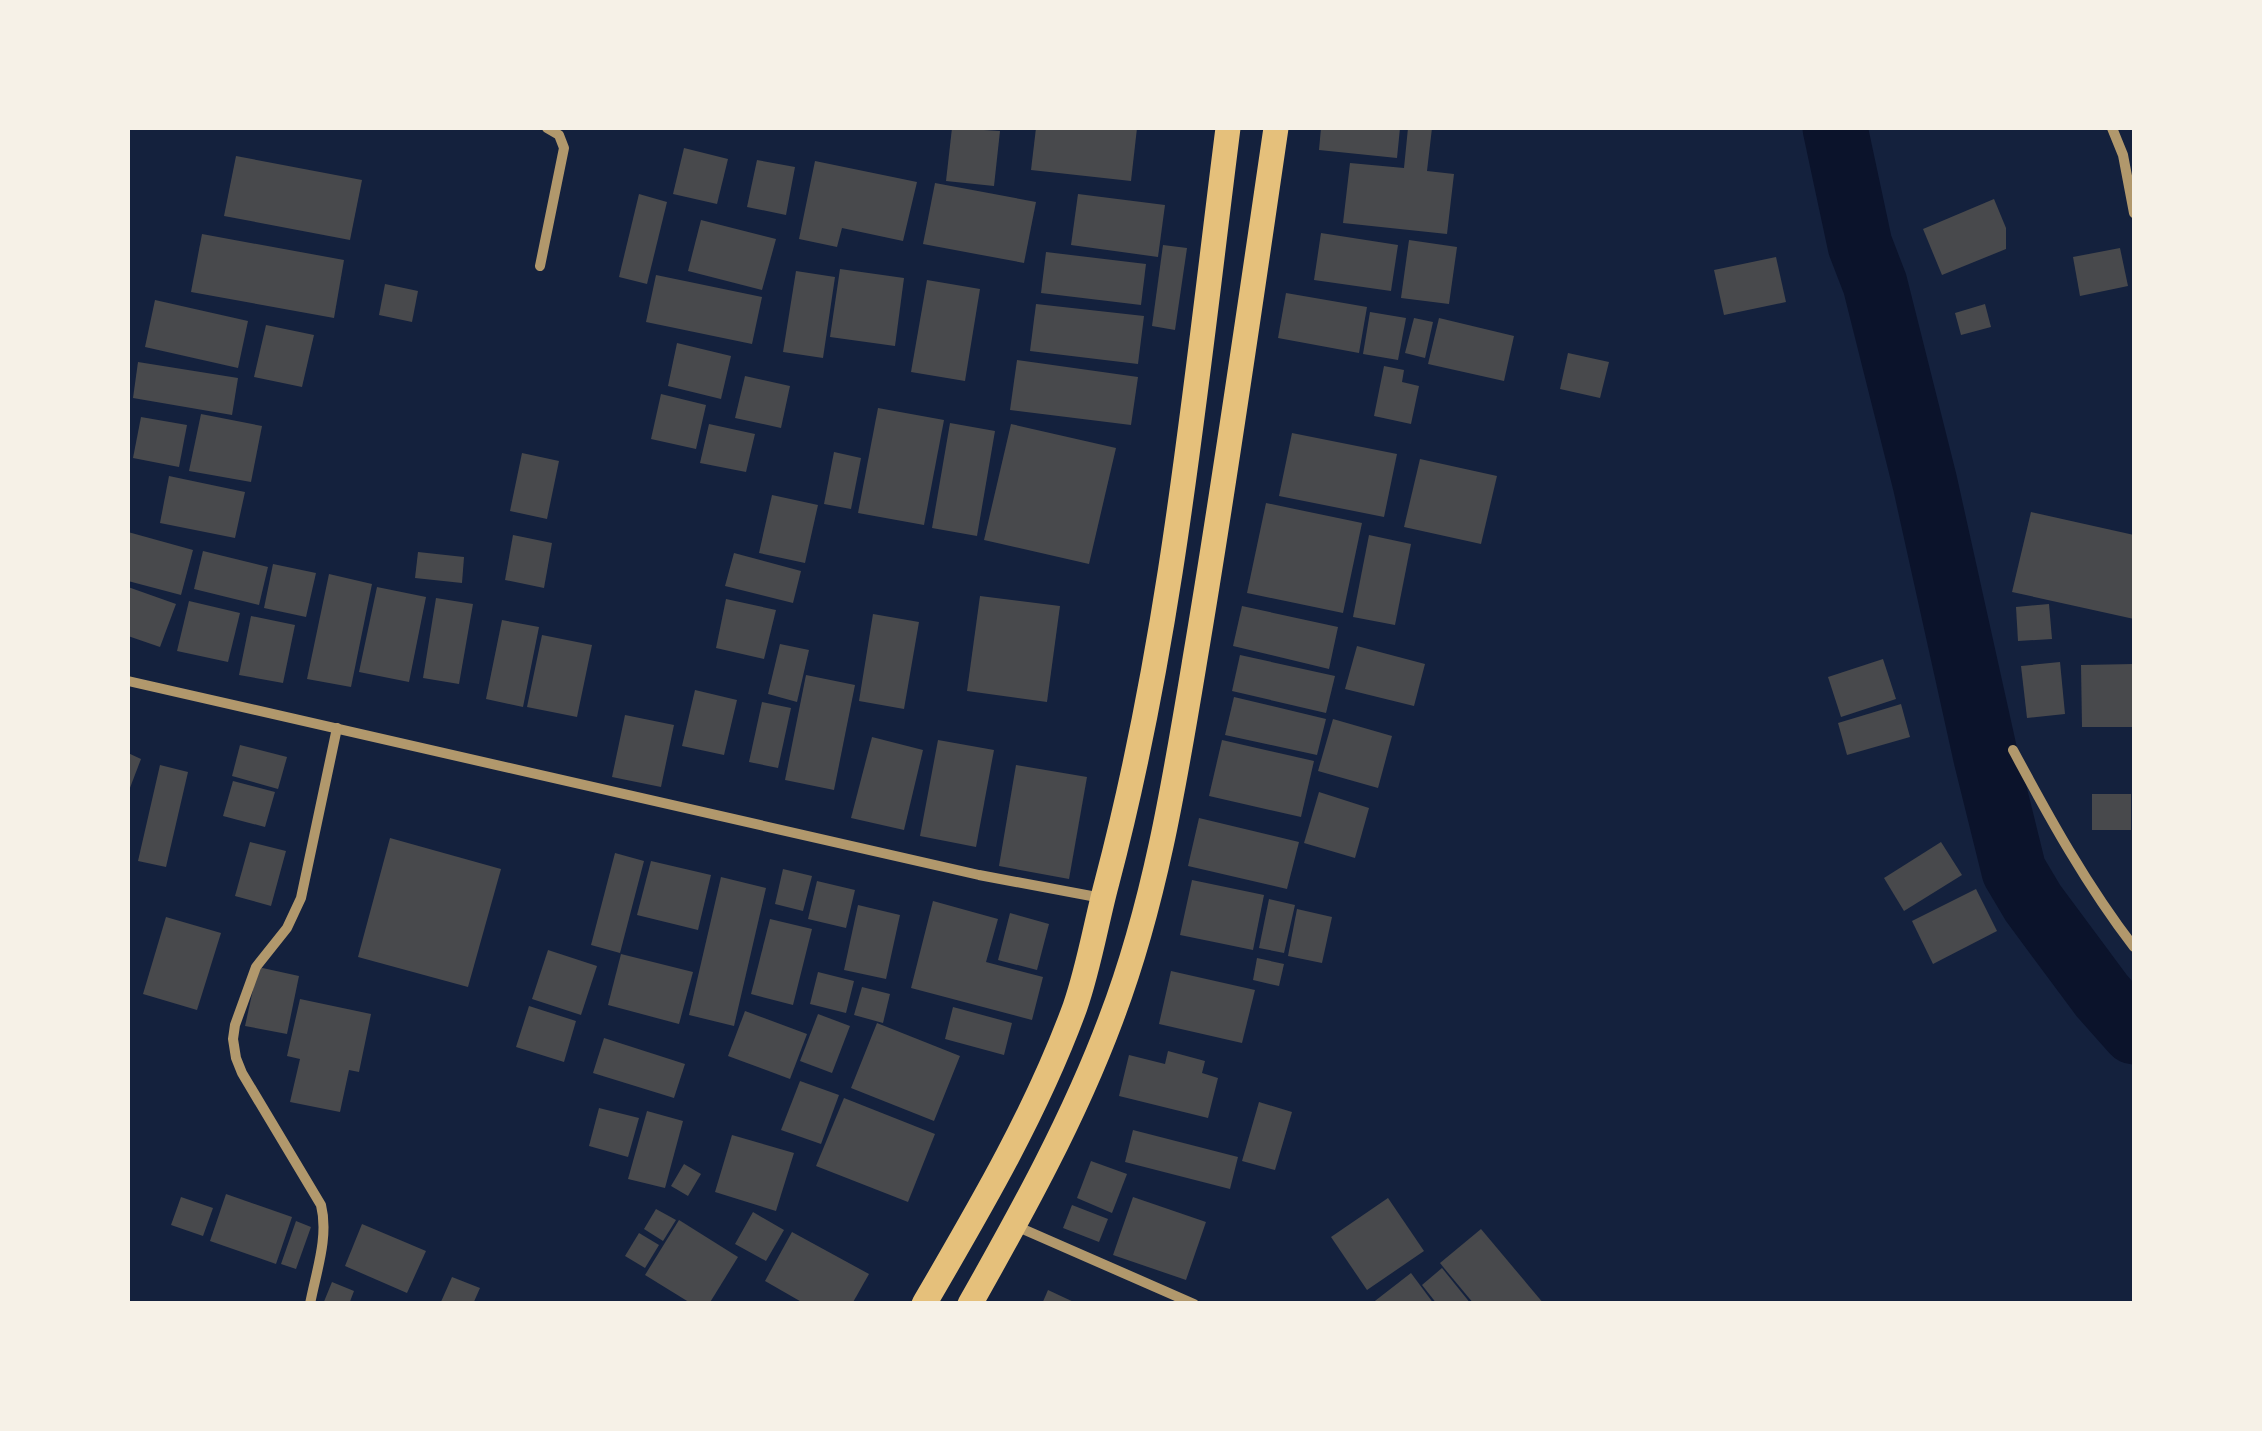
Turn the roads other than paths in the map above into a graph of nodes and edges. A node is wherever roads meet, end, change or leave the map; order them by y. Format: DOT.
graph roads {
  1 [pos="547,128"];
  2 [pos="1228,128"];
  3 [pos="1276,128"];
  4 [pos="2112,128"];
  5 [pos="2134,213"];
  6 [pos="540,266"];
  7 [pos="1177,530"];
  8 [pos="1217,534"];
  9 [pos="128,681"];
  10 [pos="336,728"];
  11 [pos="2013,750"];
  12 [pos="1102,898"];
  13 [pos="2134,948"];
  14 [pos="1014,1225"];
  15 [pos="310,1304"];
  16 [pos="924,1304"];
  17 [pos="970,1304"];
  18 [pos="1194,1304"];
  1 -- 6 [label="street"];
  2 -- 7 [label="main road"];
  3 -- 8 [label="main road"];
  4 -- 5 [label="street"];
  7 -- 8 [label="main road"];
  7 -- 12 [label="main road"];
  8 -- 14 [label="main road"];
  9 -- 10 [label="street"];
  10 -- 12 [label="street"];
  10 -- 15 [label="street"];
  11 -- 13 [label="street"];
  12 -- 16 [label="main road"];
  14 -- 17 [label="main road"];
  14 -- 18 [label="street"];
}
